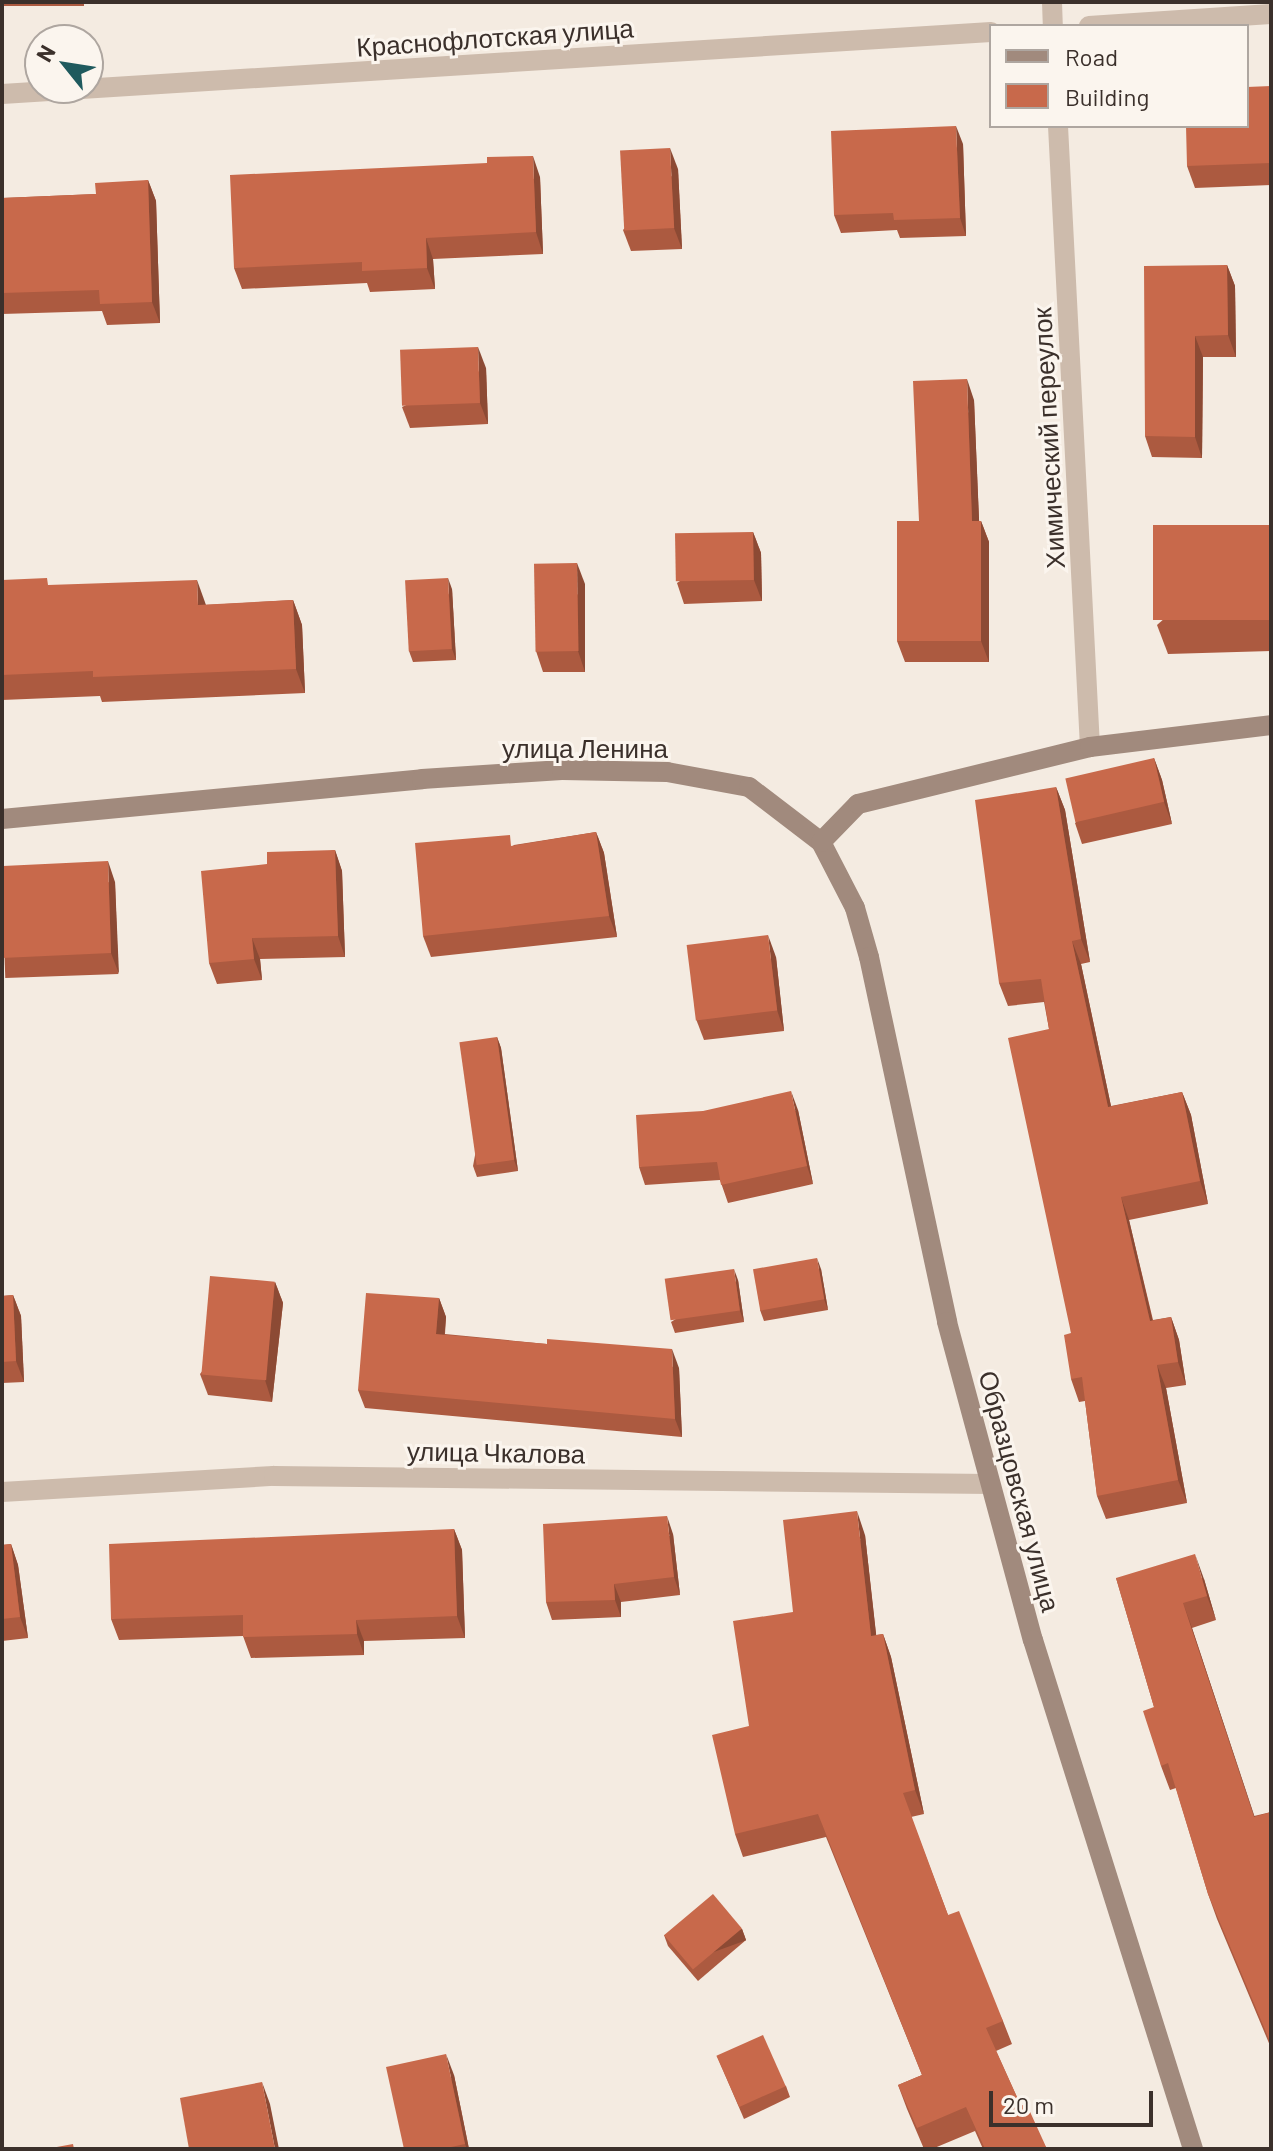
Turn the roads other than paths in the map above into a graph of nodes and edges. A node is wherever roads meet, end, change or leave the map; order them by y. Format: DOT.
graph roads {
  1 [pos="1052,2"];
  2 [pos="1271,14"];
  3 [pos="1053,24"];
  4 [pos="1119,24"];
  5 [pos="989,32"];
  6 [pos="2,94"];
  7 [pos="1058,128"];
  8 [pos="1271,725"];
  9 [pos="1090,747"];
  10 [pos="2,819"];
  11 [pos="821,842"];
  12 [pos="990,1484"];
  13 [pos="2,1492"];
  14 [pos="1193,2149"];
  1 -- 3 [label="street"];
  2 -- 4 [label="street"];
  5 -- 6 [label="street, Краснофлотская улица"];
  7 -- 9 [label="street, Химический переулок"];
  8 -- 9 [label="main road"];
  9 -- 11 [label="main road"];
  10 -- 11 [label="main road, улица Ленина"];
  11 -- 12 [label="main road, Образцовская улица"];
  12 -- 13 [label="street, улица Чкалова"];
  12 -- 14 [label="main road, Образцовская улица"];
}
